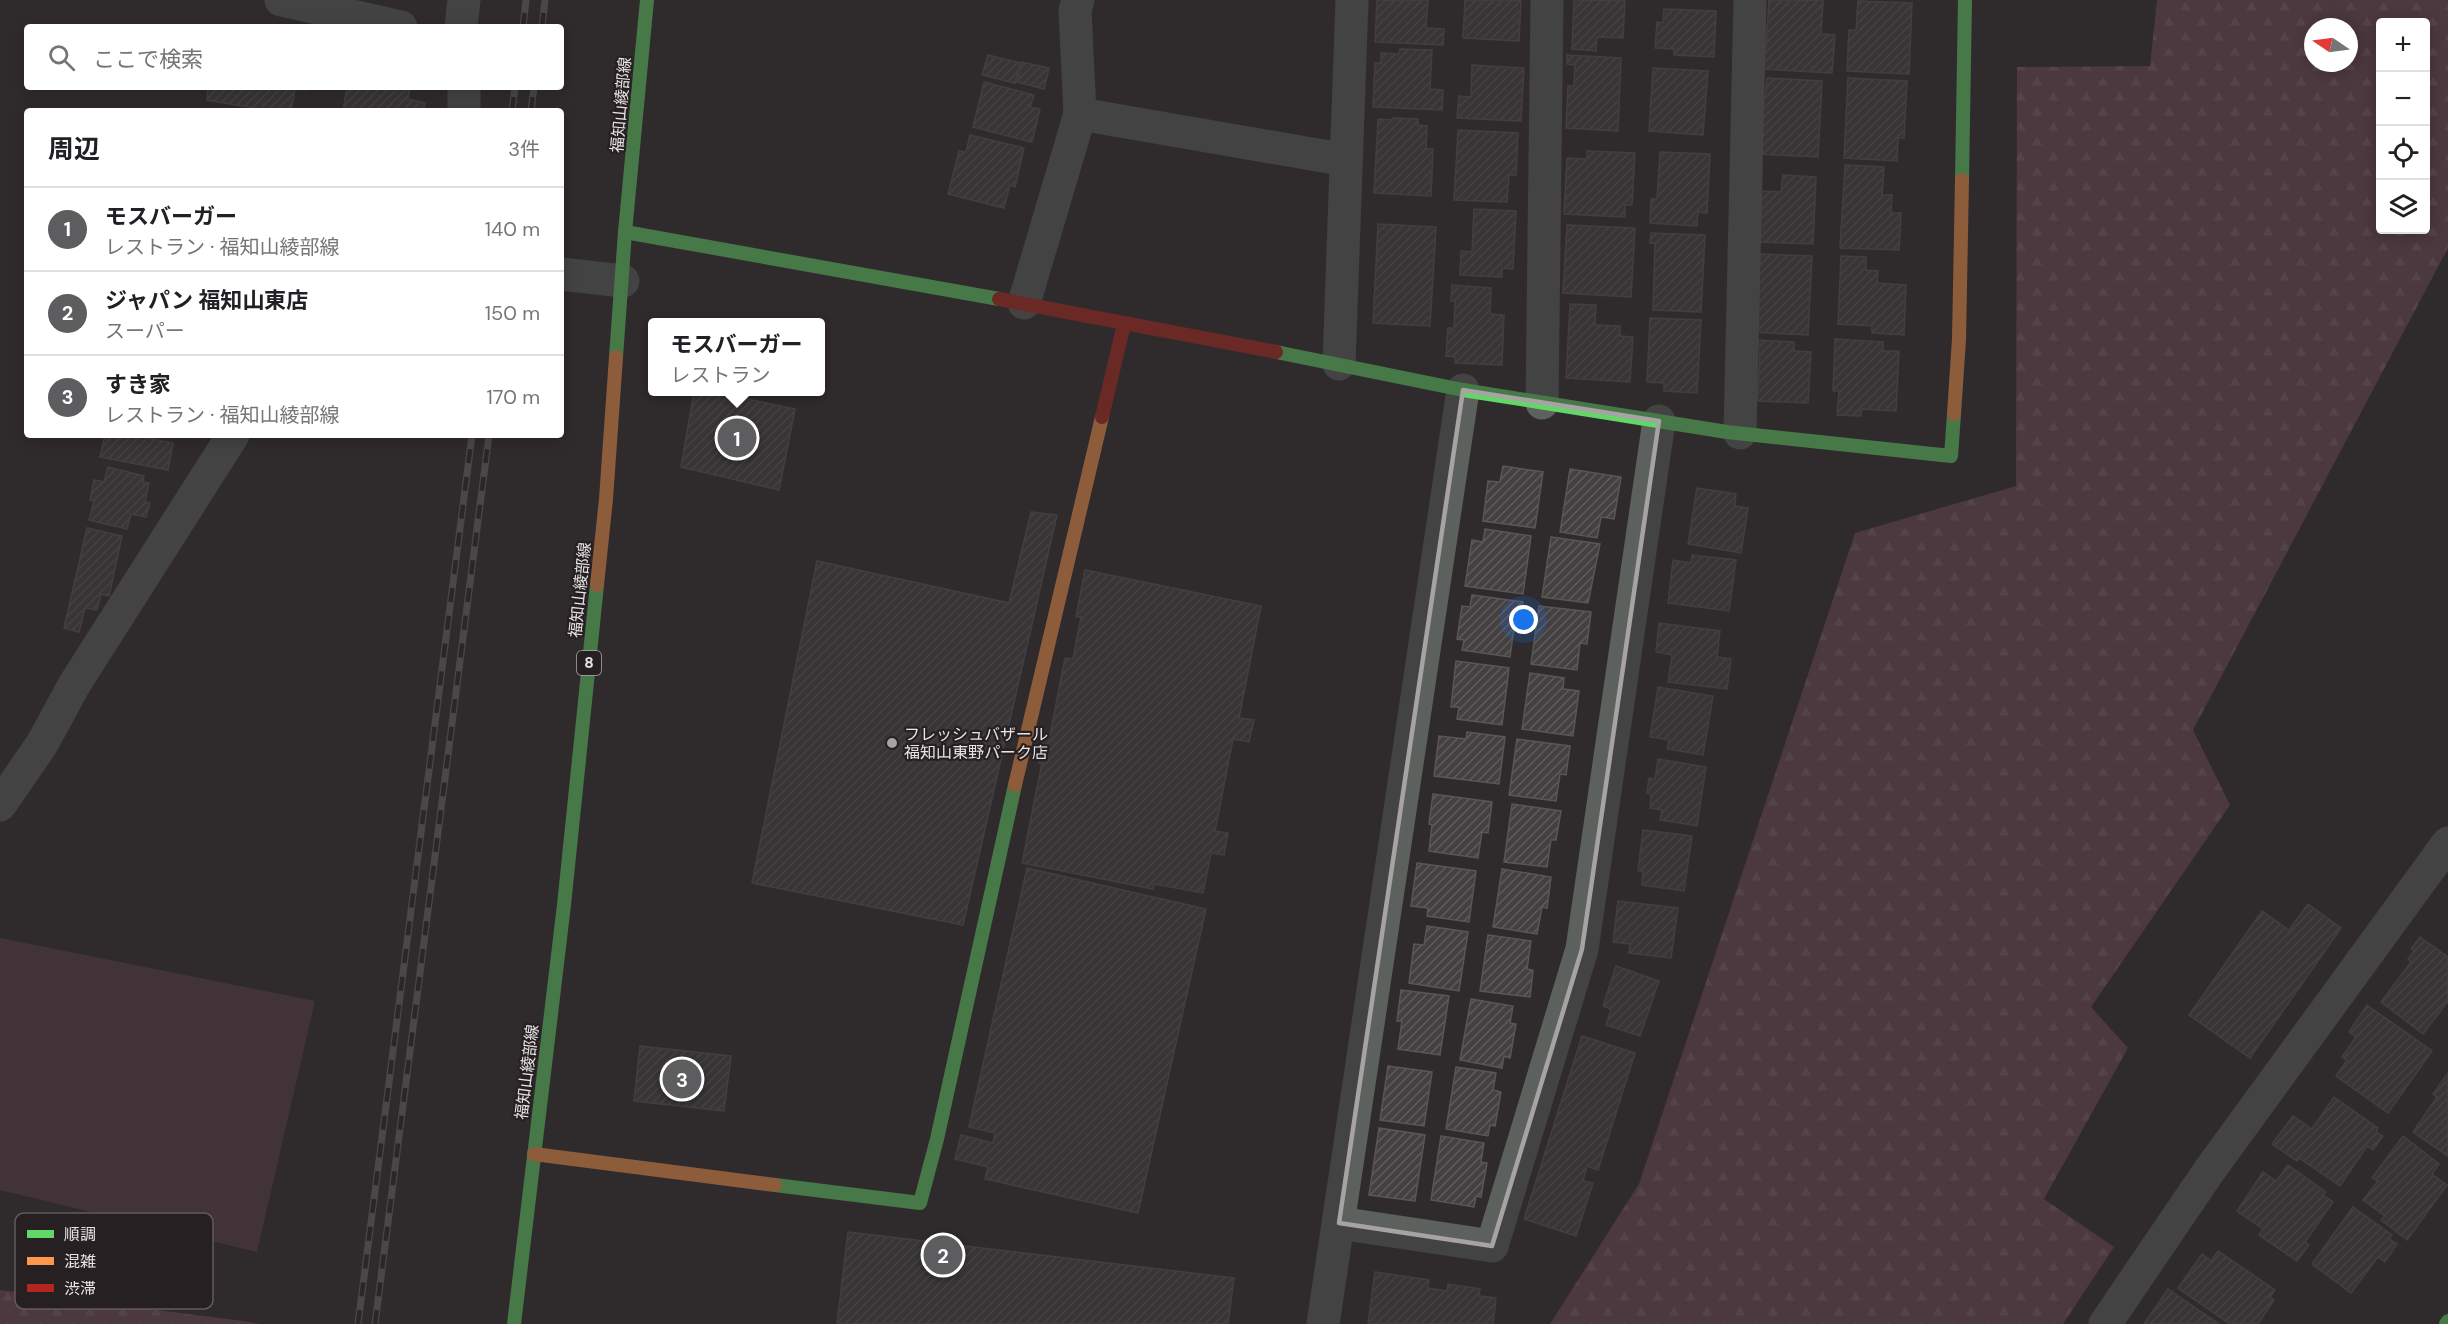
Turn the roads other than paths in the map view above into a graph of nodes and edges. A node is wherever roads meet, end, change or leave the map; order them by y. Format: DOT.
graph roads {
  1 [pos="281,0"];
  2 [pos="464,0"];
  3 [pos="647,0"];
  4 [pos="1078,0"];
  5 [pos="1352,0"];
  6 [pos="1547,0"];
  7 [pos="1750,0"];
  8 [pos="1965,0"];
  9 [pos="388,24"];
  10 [pos="461,24"];
  11 [pos="464,90"];
  12 [pos="464,108"];
  13 [pos="1080,114"];
  14 [pos="1346,160"];
  15 [pos="626,232"];
  16 [pos="564,274"];
  17 [pos="623,281"];
  18 [pos="1024,303"];
  19 [pos="1124,324"];
  20 [pos="1339,364"];
  21 [pos="1463,390"];
  22 [pos="1542,403"];
  23 [pos="1659,421"];
  24 [pos="1740,433"];
  25 [pos="231,438"];
  26 [pos="0,805"];
  27 [pos="2448,843"];
  28 [pos="534,1154"];
  29 [pos="1339,1223"];
  30 [pos="514,1324"];
  31 [pos="1323,1324"];
  32 [pos="2105,1324"];
  1 -- 9 [label="street"];
  2 -- 10 [label="street"];
  3 -- 15 [label="street, 福知山綾部線 / 8"];
  4 -- 13 [label="street"];
  5 -- 14 [label="street"];
  6 -- 22 [label="street"];
  7 -- 24 [label="street"];
  8 -- 24 [label="street"];
  11 -- 12 [label="street"];
  13 -- 14 [label="street"];
  13 -- 18 [label="street"];
  14 -- 20 [label="street"];
  15 -- 17 [label="street, 福知山綾部線 / 8"];
  15 -- 18 [label="street"];
  16 -- 17 [label="street"];
  17 -- 28 [label="street, 福知山綾部線 / 8"];
  18 -- 19 [label="street"];
  19 -- 20 [label="street"];
  19 -- 28 [label="street"];
  20 -- 21 [label="street"];
  21 -- 22 [label="street"];
  21 -- 29 [label="street"];
  22 -- 23 [label="street"];
  23 -- 24 [label="street"];
  23 -- 29 [label="street"];
  25 -- 26 [label="street"];
  27 -- 32 [label="street"];
  28 -- 30 [label="street, 福知山綾部線 / 8"];
  29 -- 31 [label="street"];
}
